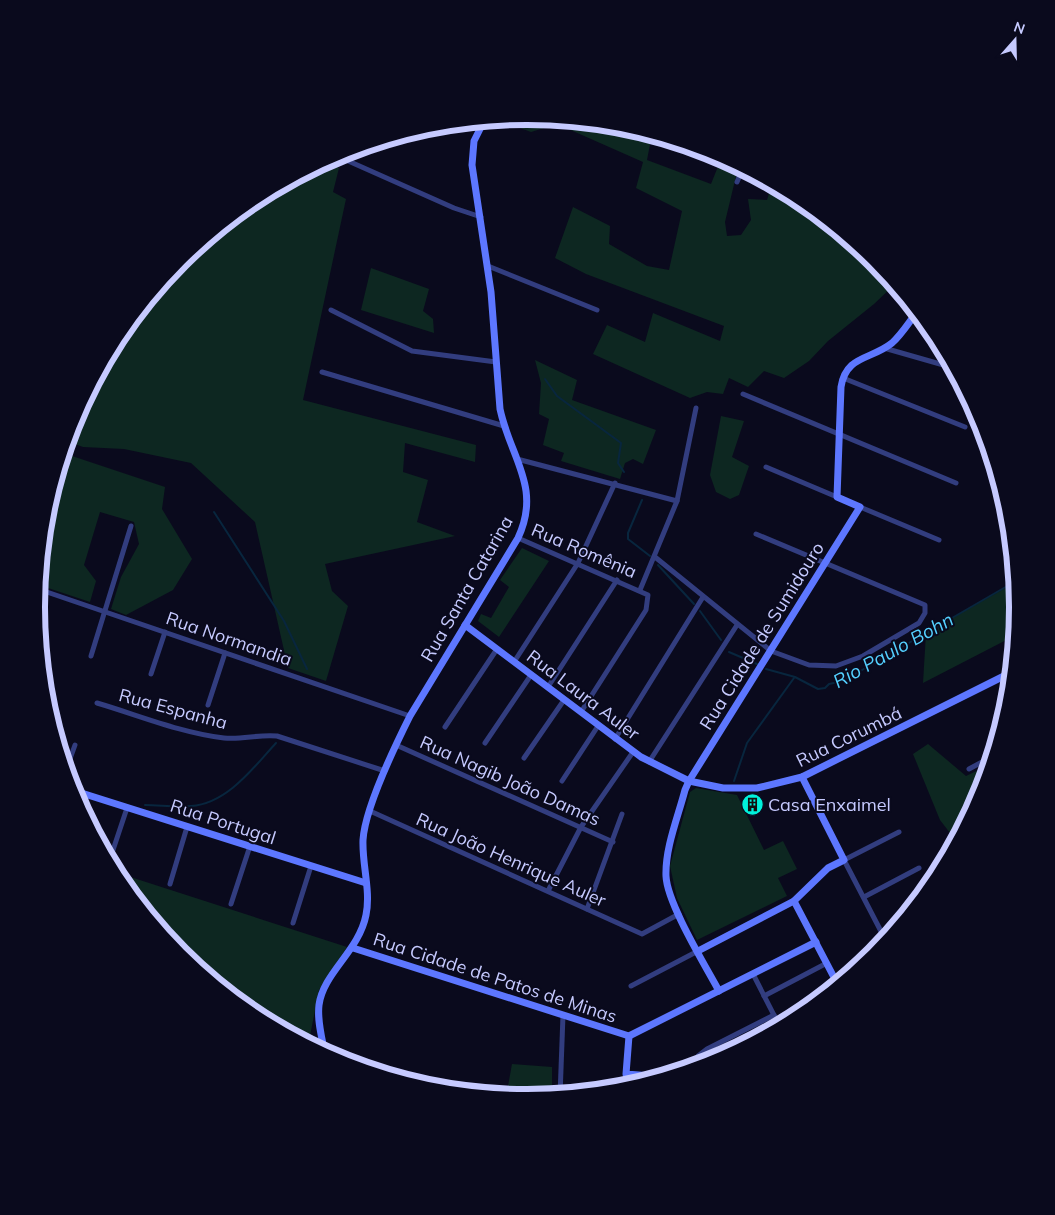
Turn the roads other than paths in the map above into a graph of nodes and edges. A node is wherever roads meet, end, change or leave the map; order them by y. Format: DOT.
graph roads {
  1 [pos="480,128"];
  2 [pos="347,160"];
  3 [pos="740,175"];
  4 [pos="737,182"];
  5 [pos="480,217"];
  6 [pos="488,266"];
  7 [pos="331,310"];
  8 [pos="597,310"];
  9 [pos="913,318"];
  10 [pos="884,348"];
  11 [pos="496,362"];
  12 [pos="945,365"];
  13 [pos="322,372"];
  14 [pos="843,378"];
  15 [pos="743,394"];
  16 [pos="696,408"];
  17 [pos="504,426"];
  18 [pos="965,427"];
  19 [pos="840,434"];
  20 [pos="518,459"];
  21 [pos="766,467"];
  22 [pos="615,483"];
  23 [pos="956,483"];
  24 [pos="836,497"];
  25 [pos="677,501"];
  26 [pos="860,507"];
  27 [pos="131,526"];
  28 [pos="756,534"];
  29 [pos="518,538"];
  30 [pos="938,540"];
  31 [pos="655,557"];
  32 [pos="578,563"];
  33 [pos="826,563"];
  34 [pos="617,580"];
  35 [pos="640,590"];
  36 [pos="45,592"];
  37 [pos="704,597"];
  38 [pos="104,612"];
  39 [pos="465,625"];
  40 [pos="737,625"];
  41 [pos="165,632"];
  42 [pos="497,649"];
  43 [pos="771,651"];
  44 [pos="225,653"];
  45 [pos="91,656"];
  46 [pos="514,662"];
  47 [pos="152,674"];
  48 [pos="531,675"];
  49 [pos="1005,675"];
  50 [pos="548,688"];
  51 [pos="564,700"];
  52 [pos="97,703"];
  53 [pos="208,705"];
  54 [pos="581,712"];
  55 [pos="410,716"];
  56 [pos="598,726"];
  57 [pos="445,728"];
  58 [pos="616,739"];
  59 [pos="486,744"];
  60 [pos="75,745"];
  61 [pos="396,745"];
  62 [pos="633,752"];
  63 [pos="524,758"];
  64 [pos="70,759"];
  65 [pos="985,760"];
  66 [pos="648,762"];
  67 [pos="969,768"];
  68 [pos="386,771"];
  69 [pos="802,777"];
  70 [pos="562,781"];
  71 [pos="689,781"];
  72 [pos="83,793"];
  73 [pos="127,808"];
  74 [pos="370,811"];
  75 [pos="622,814"];
  76 [pos="187,827"];
  77 [pos="581,827"];
  78 [pos="899,832"];
  79 [pos="613,842"];
  80 [pos="250,846"];
  81 [pos="112,853"];
  82 [pos="844,860"];
  83 [pos="311,866"];
  84 [pos="919,868"];
  85 [pos="366,883"];
  86 [pos="170,884"];
  87 [pos="548,891"];
  88 [pos="864,897"];
  89 [pos="794,901"];
  90 [pos="232,904"];
  91 [pos="587,909"];
  92 [pos="679,914"];
  93 [pos="293,923"];
  94 [pos="882,934"];
  95 [pos="816,942"];
  96 [pos="353,948"];
  97 [pos="698,951"];
  98 [pos="827,963"];
  99 [pos="753,974"];
  100 [pos="835,979"];
  101 [pos="631,986"];
  102 [pos="719,991"];
  103 [pos="764,996"];
  104 [pos="563,1015"];
  105 [pos="774,1015"];
  106 [pos="777,1020"];
  107 [pos="629,1036"];
  108 [pos="323,1044"];
  109 [pos="697,1059"];
  110 [pos="626,1074"];
  111 [pos="645,1076"];
  112 [pos="626,1080"];
  113 [pos="560,1089"];
  1 -- 5 [label="street, Rua Santa Catarina"];
  2 -- 5 [label="street"];
  3 -- 4 [label="street"];
  5 -- 6 [label="street, Rua Santa Catarina"];
  6 -- 8 [label="street"];
  6 -- 11 [label="street, Rua Santa Catarina"];
  7 -- 11 [label="street"];
  9 -- 10 [label="street"];
  10 -- 12 [label="street"];
  10 -- 14 [label="street"];
  11 -- 17 [label="street, Rua Santa Catarina"];
  13 -- 17 [label="street"];
  14 -- 18 [label="street"];
  14 -- 19 [label="street"];
  15 -- 19 [label="street"];
  16 -- 25 [label="street"];
  17 -- 20 [label="street, Rua Santa Catarina"];
  19 -- 23 [label="street"];
  19 -- 24 [label="street"];
  20 -- 22 [label="street"];
  20 -- 29 [label="street, Rua Santa Catarina"];
  21 -- 24 [label="street"];
  22 -- 25 [label="street"];
  22 -- 32 [label="street"];
  24 -- 26 [label="street"];
  25 -- 31 [label="street"];
  26 -- 30 [label="street"];
  26 -- 33 [label="street, Rua Cidade de Sumidouro"];
  27 -- 38 [label="street"];
  28 -- 33 [label="street"];
  29 -- 32 [label="street, Rua Romênia"];
  29 -- 39 [label="street, Rua Santa Catarina"];
  31 -- 35 [label="street"];
  31 -- 37 [label="street"];
  32 -- 34 [label="street, Rua Romênia"];
  32 -- 46 [label="street"];
  33 -- 43 [label="street, Rua Cidade de Sumidouro"];
  33 -- 43 [label="street"];
  34 -- 35 [label="street, Rua Romênia"];
  34 -- 50 [label="street"];
  35 -- 54 [label="street"];
  36 -- 38 [label="street, Rua Normandia"];
  37 -- 40 [label="street"];
  37 -- 58 [label="street"];
  38 -- 41 [label="street, Rua Normandia"];
  38 -- 45 [label="street"];
  39 -- 42 [label="street, Rua Laura Auler"];
  39 -- 55 [label="street, Rua Santa Catarina"];
  40 -- 43 [label="street"];
  40 -- 66 [label="street"];
  41 -- 44 [label="street, Rua Normandia"];
  41 -- 47 [label="street"];
  42 -- 46 [label="street, Rua Laura Auler"];
  42 -- 57 [label="street"];
  43 -- 71 [label="street, Rua Cidade de Sumidouro"];
  44 -- 53 [label="street"];
  44 -- 55 [label="street, Rua Normandia"];
  46 -- 48 [label="street, Rua Laura Auler"];
  48 -- 50 [label="street, Rua Laura Auler"];
  48 -- 59 [label="street"];
  49 -- 69 [label="street, Rua Corumbá"];
  50 -- 51 [label="street, Rua Laura Auler"];
  51 -- 54 [label="street, Rua Laura Auler"];
  51 -- 63 [label="street"];
  52 -- 68 [label="street, Rua Espanha"];
  54 -- 56 [label="street, Rua Laura Auler"];
  55 -- 61 [label="street, Rua Santa Catarina"];
  56 -- 58 [label="street, Rua Laura Auler"];
  56 -- 70 [label="street"];
  58 -- 62 [label="street, Rua Laura Auler"];
  60 -- 64 [label="street"];
  61 -- 68 [label="street, Rua Santa Catarina"];
  61 -- 77 [label="street, Rua Nagib João Damas"];
  62 -- 66 [label="street, Rua Laura Auler"];
  62 -- 77 [label="street"];
  65 -- 67 [label="street"];
  66 -- 71 [label="street, Rua Laura Auler"];
  68 -- 74 [label="street, Rua Santa Catarina"];
  69 -- 71 [label="street, Rua Corumbá"];
  69 -- 82 [label="street"];
  71 -- 92 [label="street, Rua Cidade de Sumidouro"];
  72 -- 73 [label="street, Rua Portugal"];
  73 -- 76 [label="street, Rua Portugal"];
  73 -- 81 [label="street"];
  74 -- 85 [label="street, Rua Santa Catarina"];
  74 -- 87 [label="street, Rua João Henrique Auler"];
  75 -- 79 [label="street"];
  76 -- 80 [label="street, Rua Portugal"];
  76 -- 86 [label="street"];
  77 -- 79 [label="street, Rua Nagib João Damas"];
  77 -- 87 [label="street"];
  78 -- 82 [label="street"];
  79 -- 91 [label="street"];
  80 -- 83 [label="street, Rua Portugal"];
  80 -- 90 [label="street"];
  82 -- 88 [label="street"];
  82 -- 89 [label="street"];
  83 -- 85 [label="street, Rua Portugal"];
  83 -- 93 [label="street"];
  84 -- 88 [label="street"];
  85 -- 96 [label="street, Rua Santa Catarina"];
  87 -- 91 [label="street, Rua João Henrique Auler"];
  88 -- 94 [label="street"];
  89 -- 95 [label="street"];
  89 -- 97 [label="street"];
  91 -- 92 [label="street, Rua João Henrique Auler"];
  92 -- 97 [label="street, Rua Cidade de Sumidouro"];
  95 -- 98 [label="street"];
  95 -- 99 [label="street, Rua Cidade de Patos de Minas"];
  96 -- 104 [label="street, Rua Cidade de Patos de Minas"];
  96 -- 108 [label="street, Rua Santa Catarina"];
  97 -- 101 [label="street"];
  97 -- 102 [label="street, Rua Cidade de Sumidouro"];
  98 -- 100 [label="street"];
  98 -- 103 [label="street"];
  99 -- 102 [label="street, Rua Cidade de Patos de Minas"];
  99 -- 103 [label="street"];
  102 -- 107 [label="street, Rua Cidade de Patos de Minas"];
  103 -- 105 [label="street"];
  104 -- 107 [label="street, Rua Cidade de Patos de Minas"];
  104 -- 113 [label="street"];
  105 -- 106 [label="street"];
  105 -- 109 [label="street"];
  107 -- 110 [label="street"];
  110 -- 111 [label="street"];
  110 -- 112 [label="street"];
}
